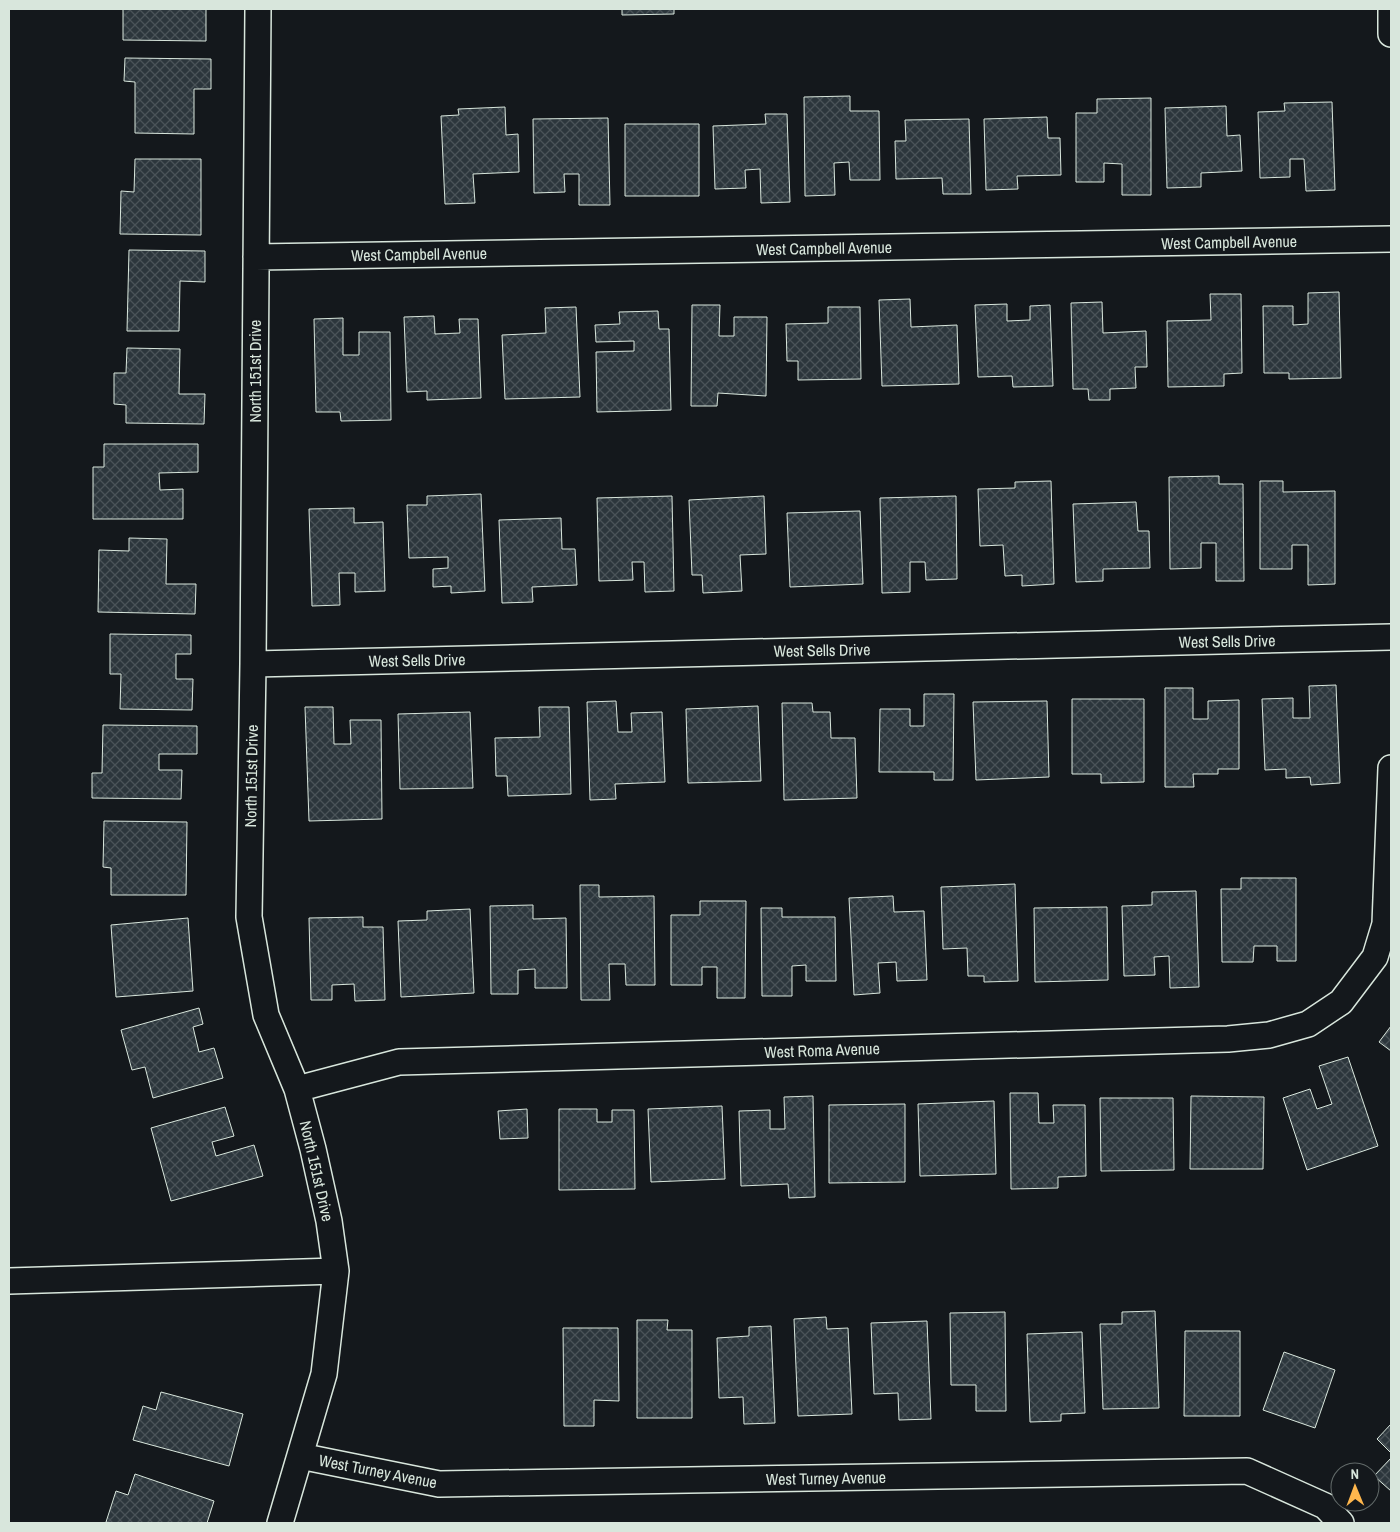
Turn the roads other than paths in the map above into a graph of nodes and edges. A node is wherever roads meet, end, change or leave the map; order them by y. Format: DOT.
graph roads {
  1 [pos="258,9"];
  2 [pos="1391,9"];
  3 [pos="1391,34"];
  4 [pos="1391,239"];
  5 [pos="256,257"];
  6 [pos="1391,637"];
  7 [pos="253,664"];
  8 [pos="1391,768"];
  9 [pos="297,1088"];
  10 [pos="336,1271"];
  11 [pos="9,1281"];
  12 [pos="300,1456"];
  13 [pos="280,1523"];
  14 [pos="1341,1523"];
  1 -- 5 [label="street, North 151st Drive"];
  2 -- 3 [label="street"];
  4 -- 5 [label="street, West Campbell Avenue"];
  5 -- 7 [label="street, North 151st Drive"];
  6 -- 7 [label="street, West Sells Drive"];
  7 -- 9 [label="street, North 151st Drive"];
  8 -- 9 [label="street, West Roma Avenue"];
  9 -- 10 [label="street, North 151st Drive"];
  10 -- 11 [label="street"];
  10 -- 12 [label="street, North 151st Drive"];
  12 -- 13 [label="street, North 151st Drive"];
  12 -- 14 [label="street, West Turney Avenue"];
}
